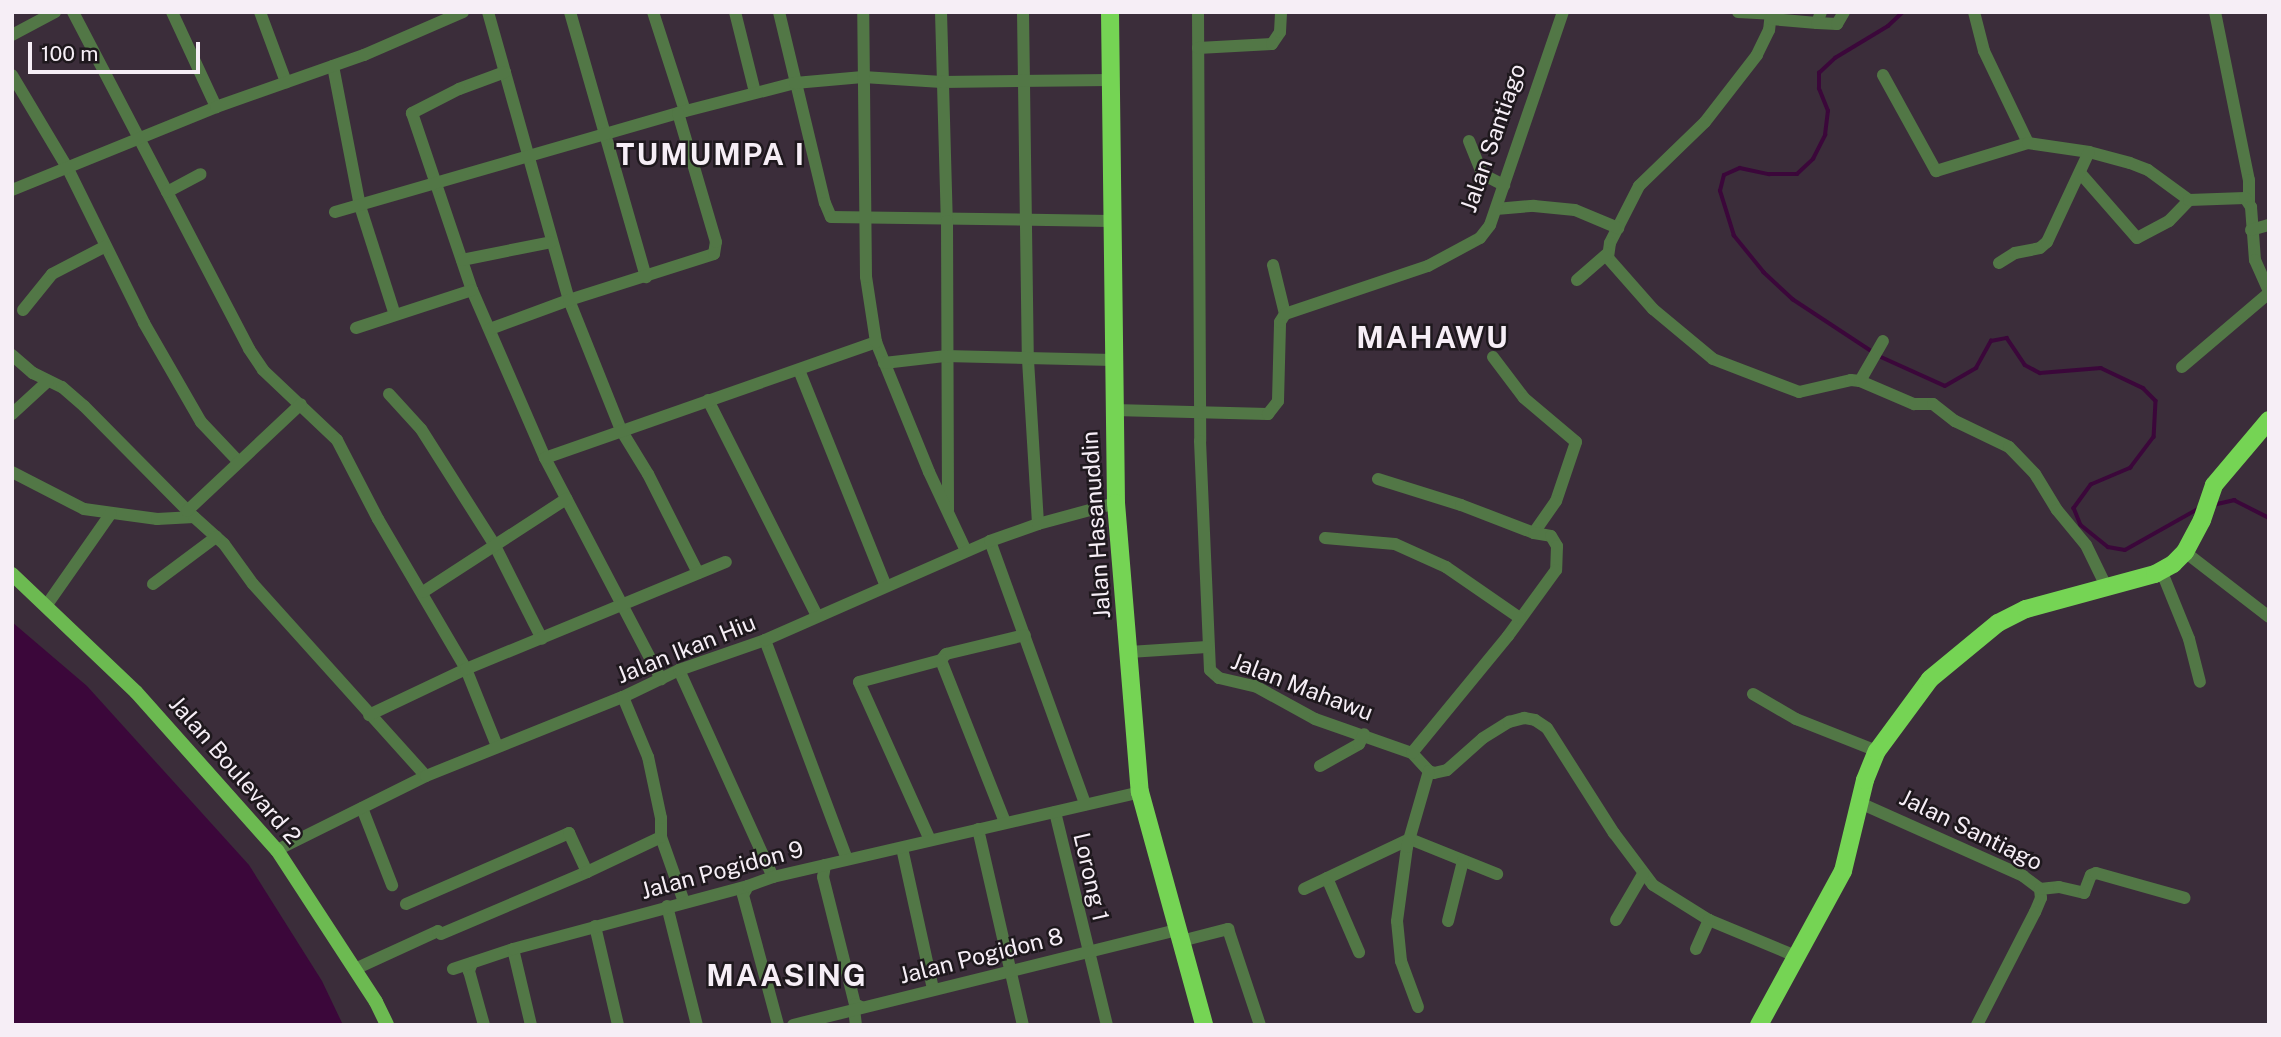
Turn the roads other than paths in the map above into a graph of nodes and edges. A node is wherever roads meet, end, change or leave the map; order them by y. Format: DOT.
graph roads {
  1 [pos="55,12"];
  2 [pos="73,12"];
  3 [pos="172,12"];
  4 [pos="260,12"];
  5 [pos="463,12"];
  6 [pos="488,12"];
  7 [pos="570,12"];
  8 [pos="653,12"];
  9 [pos="735,12"];
  10 [pos="779,12"];
  11 [pos="863,12"];
  12 [pos="941,12"];
  13 [pos="1023,12"];
  14 [pos="1110,12"];
  15 [pos="1198,12"];
  16 [pos="1281,12"];
  17 [pos="1563,12"];
  18 [pos="1738,12"];
  19 [pos="1844,12"];
  20 [pos="1974,12"];
  21 [pos="2215,12"];
  22 [pos="1771,15"];
  23 [pos="1819,18"];
  24 [pos="12,34"];
  25 [pos="1198,48"];
  26 [pos="333,66"];
  27 [pos="505,72"];
  28 [pos="12,75"];
  29 [pos="1883,75"];
  30 [pos="863,77"];
  31 [pos="1110,80"];
  32 [pos="1023,81"];
  33 [pos="286,82"];
  34 [pos="942,82"];
  35 [pos="795,83"];
  36 [pos="755,92"];
  37 [pos="216,107"];
  38 [pos="681,112"];
  39 [pos="603,135"];
  40 [pos="139,139"];
  41 [pos="1469,141"];
  42 [pos="2028,144"];
  43 [pos="2089,152"];
  44 [pos="527,155"];
  45 [pos="68,169"];
  46 [pos="201,174"];
  47 [pos="2081,174"];
  48 [pos="435,186"];
  49 [pos="1504,186"];
  50 [pos="12,191"];
  51 [pos="166,192"];
  52 [pos="2189,200"];
  53 [pos="2249,201"];
  54 [pos="360,206"];
  55 [pos="1496,209"];
  56 [pos="335,212"];
  57 [pos="867,219"];
  58 [pos="947,221"];
  59 [pos="1025,221"];
  60 [pos="1111,221"];
  61 [pos="2269,225"];
  62 [pos="1618,228"];
  63 [pos="2251,230"];
  64 [pos="551,242"];
  65 [pos="104,247"];
  66 [pos="1607,254"];
  67 [pos="462,260"];
  68 [pos="1999,263"];
  69 [pos="1273,265"];
  70 [pos="646,277"];
  71 [pos="1577,279"];
  72 [pos="472,290"];
  73 [pos="2269,292"];
  74 [pos="569,300"];
  75 [pos="23,310"];
  76 [pos="1285,314"];
  77 [pos="395,315"];
  78 [pos="356,328"];
  79 [pos="490,329"];
  80 [pos="876,342"];
  81 [pos="1878,350"];
  82 [pos="12,355"];
  83 [pos="945,356"];
  84 [pos="1493,356"];
  85 [pos="1028,360"];
  86 [pos="1113,360"];
  87 [pos="884,363"];
  88 [pos="2182,367"];
  89 [pos="799,370"];
  90 [pos="48,381"];
  91 [pos="1860,381"];
  92 [pos="389,394"];
  93 [pos="708,400"];
  94 [pos="301,404"];
  95 [pos="1114,411"];
  96 [pos="1199,413"];
  97 [pos="12,414"];
  98 [pos="2269,420"];
  99 [pos="621,430"];
  100 [pos="545,458"];
  101 [pos="239,462"];
  102 [pos="12,472"];
  103 [pos="1378,479"];
  104 [pos="565,499"];
  105 [pos="1116,503"];
  106 [pos="948,510"];
  107 [pos="111,513"];
  108 [pos="191,514"];
  109 [pos="1038,524"];
  110 [pos="1534,533"];
  111 [pos="216,537"];
  112 [pos="1325,538"];
  113 [pos="990,541"];
  114 [pos="494,544"];
  115 [pos="966,551"];
  116 [pos="2185,552"];
  117 [pos="726,562"];
  118 [pos="2161,570"];
  119 [pos="698,573"];
  120 [pos="12,574"];
  121 [pos="153,584"];
  122 [pos="886,586"];
  123 [pos="2106,586"];
  124 [pos="423,592"];
  125 [pos="46,606"];
  126 [pos="623,607"];
  127 [pos="817,617"];
  128 [pos="2269,617"];
  129 [pos="1520,618"];
  130 [pos="1025,635"];
  131 [pos="542,639"];
  132 [pos="765,640"];
  133 [pos="1207,647"];
  134 [pos="1129,652"];
  135 [pos="941,660"];
  136 [pos="466,669"];
  137 [pos="679,670"];
  138 [pos="662,679"];
  139 [pos="2200,682"];
  140 [pos="1752,694"];
  141 [pos="623,697"];
  142 [pos="369,715"];
  143 [pos="1364,734"];
  144 [pos="497,746"];
  145 [pos="1877,751"];
  146 [pos="1412,753"];
  147 [pos="1320,766"];
  148 [pos="1429,771"];
  149 [pos="426,776"];
  150 [pos="1140,793"];
  151 [pos="1860,803"];
  152 [pos="1085,804"];
  153 [pos="362,808"];
  154 [pos="1055,812"];
  155 [pos="1004,821"];
  156 [pos="978,829"];
  157 [pos="661,837"];
  158 [pos="1410,839"];
  159 [pos="930,840"];
  160 [pos="902,848"];
  161 [pos="277,850"];
  162 [pos="847,859"];
  163 [pos="1463,861"];
  164 [pos="825,865"];
  165 [pos="587,872"];
  166 [pos="1497,874"];
  167 [pos="1643,874"];
  168 [pos="773,877"];
  169 [pos="1327,878"];
  170 [pos="392,885"];
  171 [pos="748,886"];
  172 [pos="1304,889"];
  173 [pos="2040,889"];
  174 [pos="2185,898"];
  175 [pos="684,902"];
  176 [pos="406,904"];
  177 [pos="667,906"];
  178 [pos="1616,920"];
  179 [pos="1709,920"];
  180 [pos="1447,921"];
  181 [pos="595,926"];
  182 [pos="1180,935"];
  183 [pos="513,949"];
  184 [pos="1696,949"];
  185 [pos="1087,952"];
  186 [pos="1359,952"];
  187 [pos="1798,957"];
  188 [pos="472,963"];
  189 [pos="355,969"];
  190 [pos="453,969"];
  191 [pos="1011,970"];
  192 [pos="933,989"];
  193 [pos="1418,1007"];
  194 [pos="858,1008"];
  195 [pos="387,1025"];
  196 [pos="484,1025"];
  197 [pos="531,1025"];
  198 [pos="618,1025"];
  199 [pos="697,1025"];
  200 [pos="778,1025"];
  201 [pos="793,1025"];
  202 [pos="856,1025"];
  203 [pos="1023,1025"];
  204 [pos="1107,1025"];
  205 [pos="1204,1025"];
  206 [pos="1259,1025"];
  207 [pos="1759,1025"];
  208 [pos="1977,1025"];
  1 -- 24 [label="street"];
  2 -- 40 [label="street"];
  3 -- 37 [label="street"];
  4 -- 33 [label="street"];
  5 -- 26 [label="street"];
  6 -- 27 [label="street"];
  7 -- 39 [label="street"];
  8 -- 38 [label="street"];
  9 -- 36 [label="street"];
  10 -- 35 [label="street"];
  11 -- 30 [label="street"];
  12 -- 34 [label="street"];
  13 -- 32 [label="street"];
  14 -- 31 [label="highway, Jalan Hasanuddin"];
  15 -- 25 [label="street"];
  16 -- 25 [label="street"];
  17 -- 49 [label="street, Jalan Santiago"];
  18 -- 22 [label="street"];
  19 -- 23 [label="street"];
  20 -- 42 [label="street"];
  21 -- 53 [label="street"];
  22 -- 23 [label="street"];
  22 -- 62 [label="street"];
  25 -- 96 [label="street"];
  26 -- 33 [label="street"];
  26 -- 54 [label="street"];
  27 -- 44 [label="street"];
  27 -- 48 [label="street"];
  28 -- 45 [label="street"];
  29 -- 42 [label="street"];
  30 -- 34 [label="street"];
  30 -- 35 [label="street"];
  30 -- 57 [label="street"];
  31 -- 32 [label="street"];
  31 -- 60 [label="highway, Jalan Hasanuddin"];
  32 -- 34 [label="street"];
  32 -- 59 [label="street"];
  33 -- 37 [label="street"];
  34 -- 58 [label="street"];
  35 -- 36 [label="street"];
  35 -- 57 [label="street"];
  36 -- 38 [label="street"];
  37 -- 40 [label="street"];
  38 -- 39 [label="street"];
  38 -- 70 [label="street"];
  39 -- 44 [label="street"];
  39 -- 70 [label="street"];
  40 -- 45 [label="street"];
  40 -- 51 [label="street"];
  41 -- 49 [label="street"];
  42 -- 43 [label="street"];
  43 -- 47 [label="street"];
  43 -- 52 [label="street"];
  44 -- 48 [label="street"];
  44 -- 64 [label="street"];
  45 -- 50 [label="street"];
  45 -- 65 [label="street"];
  46 -- 51 [label="street"];
  47 -- 52 [label="street"];
  47 -- 68 [label="street"];
  48 -- 54 [label="street"];
  48 -- 67 [label="street"];
  49 -- 55 [label="street, Jalan Santiago"];
  51 -- 94 [label="street"];
  52 -- 53 [label="street"];
  53 -- 63 [label="street"];
  54 -- 56 [label="street"];
  54 -- 77 [label="street"];
  55 -- 62 [label="street"];
  55 -- 76 [label="street, Jalan Santiago"];
  57 -- 58 [label="street"];
  57 -- 80 [label="street"];
  58 -- 59 [label="street"];
  58 -- 83 [label="street"];
  59 -- 60 [label="street"];
  59 -- 85 [label="street"];
  60 -- 86 [label="highway, Jalan Hasanuddin"];
  61 -- 63 [label="street"];
  62 -- 66 [label="street"];
  63 -- 73 [label="street"];
  64 -- 67 [label="street"];
  64 -- 74 [label="street"];
  65 -- 75 [label="street"];
  65 -- 101 [label="street"];
  66 -- 71 [label="street"];
  66 -- 91 [label="street"];
  67 -- 72 [label="street"];
  69 -- 76 [label="street"];
  70 -- 74 [label="street"];
  72 -- 77 [label="street"];
  72 -- 79 [label="street"];
  73 -- 88 [label="street"];
  74 -- 79 [label="street"];
  74 -- 99 [label="street"];
  76 -- 96 [label="street"];
  77 -- 78 [label="street"];
  79 -- 100 [label="street"];
  80 -- 87 [label="street"];
  80 -- 89 [label="street"];
  81 -- 91 [label="street"];
  82 -- 90 [label="street"];
  83 -- 85 [label="street"];
  83 -- 87 [label="street"];
  83 -- 106 [label="street"];
  84 -- 110 [label="street"];
  85 -- 86 [label="street"];
  85 -- 109 [label="street"];
  86 -- 95 [label="highway, Jalan Hasanuddin"];
  87 -- 106 [label="street"];
  89 -- 93 [label="street"];
  89 -- 122 [label="street"];
  90 -- 97 [label="street"];
  90 -- 108 [label="street"];
  91 -- 123 [label="street"];
  92 -- 114 [label="street"];
  93 -- 99 [label="street"];
  93 -- 127 [label="street"];
  94 -- 101 [label="street"];
  94 -- 124 [label="street"];
  95 -- 96 [label="street"];
  95 -- 105 [label="highway, Jalan Hasanuddin"];
  96 -- 133 [label="street, Jalan Mahawu"];
  98 -- 116 [label="highway"];
  99 -- 100 [label="street"];
  99 -- 119 [label="street"];
  100 -- 104 [label="street"];
  101 -- 108 [label="street"];
  102 -- 107 [label="street"];
  103 -- 110 [label="street"];
  104 -- 114 [label="street"];
  104 -- 126 [label="street"];
  105 -- 109 [label="street, Jalan Ikan Hiu"];
  105 -- 134 [label="highway, Jalan Hasanuddin"];
  106 -- 115 [label="street"];
  107 -- 108 [label="street"];
  107 -- 125 [label="street"];
  108 -- 111 [label="street"];
  109 -- 113 [label="street, Jalan Ikan Hiu"];
  110 -- 129 [label="street"];
  111 -- 121 [label="street"];
  111 -- 142 [label="street"];
  112 -- 129 [label="street"];
  113 -- 115 [label="street, Jalan Ikan Hiu"];
  113 -- 130 [label="street"];
  114 -- 124 [label="street"];
  114 -- 131 [label="street"];
  115 -- 122 [label="street, Jalan Ikan Hiu"];
  116 -- 118 [label="highway"];
  116 -- 128 [label="street"];
  117 -- 119 [label="street"];
  118 -- 123 [label="highway"];
  118 -- 139 [label="street"];
  119 -- 126 [label="street"];
  120 -- 125 [label="main road, Jalan Boulevard 2"];
  122 -- 127 [label="street, Jalan Ikan Hiu"];
  123 -- 145 [label="highway"];
  124 -- 136 [label="street"];
  125 -- 161 [label="main road, Jalan Boulevard 2"];
  126 -- 131 [label="street"];
  126 -- 138 [label="street"];
  127 -- 132 [label="street, Jalan Ikan Hiu"];
  129 -- 146 [label="street"];
  130 -- 135 [label="street"];
  130 -- 152 [label="street"];
  131 -- 136 [label="street"];
  132 -- 137 [label="street, Jalan Ikan Hiu"];
  132 -- 162 [label="street"];
  133 -- 134 [label="street"];
  133 -- 143 [label="street, Jalan Mahawu"];
  134 -- 150 [label="highway, Jalan Hasanuddin"];
  135 -- 155 [label="street"];
  135 -- 159 [label="street"];
  136 -- 142 [label="street"];
  136 -- 144 [label="street"];
  137 -- 138 [label="street, Jalan Ikan Hiu"];
  137 -- 168 [label="street"];
  138 -- 141 [label="street, Jalan Ikan Hiu"];
  140 -- 145 [label="street"];
  141 -- 144 [label="street, Jalan Ikan Hiu"];
  141 -- 157 [label="street"];
  142 -- 149 [label="street"];
  143 -- 146 [label="street, Jalan Mahawu"];
  143 -- 147 [label="street"];
  144 -- 149 [label="street, Jalan Ikan Hiu"];
  145 -- 151 [label="highway"];
  146 -- 148 [label="street, Jalan Mahawu"];
  148 -- 158 [label="street"];
  148 -- 167 [label="street"];
  149 -- 153 [label="street, Jalan Ikan Hiu"];
  150 -- 152 [label="street, Jalan Pogidon 9"];
  150 -- 182 [label="highway, Jalan Hasanuddin"];
  151 -- 173 [label="street, Jalan Santiago"];
  151 -- 187 [label="highway"];
  152 -- 154 [label="street, Jalan Pogidon 9"];
  153 -- 161 [label="street, Jalan Ikan Hiu"];
  153 -- 170 [label="street"];
  154 -- 155 [label="street, Jalan Pogidon 9"];
  154 -- 185 [label="street, Lorong 1"];
  155 -- 156 [label="street, Jalan Pogidon 9"];
  156 -- 159 [label="street, Jalan Pogidon 9"];
  156 -- 191 [label="street"];
  157 -- 165 [label="street"];
  157 -- 175 [label="street"];
  158 -- 163 [label="street"];
  158 -- 169 [label="street"];
  158 -- 193 [label="street"];
  159 -- 160 [label="street, Jalan Pogidon 9"];
  160 -- 162 [label="street, Jalan Pogidon 9"];
  160 -- 192 [label="street"];
  161 -- 189 [label="main road, Jalan Boulevard 2"];
  162 -- 164 [label="street, Jalan Pogidon 9"];
  163 -- 166 [label="street"];
  163 -- 180 [label="street"];
  164 -- 168 [label="street, Jalan Pogidon 9"];
  164 -- 194 [label="street"];
  165 -- 176 [label="street"];
  165 -- 189 [label="street"];
  167 -- 178 [label="street"];
  167 -- 179 [label="street"];
  168 -- 171 [label="street, Jalan Pogidon 9"];
  169 -- 172 [label="street"];
  169 -- 186 [label="street"];
  171 -- 175 [label="street, Jalan Pogidon 9"];
  171 -- 200 [label="street"];
  173 -- 174 [label="street"];
  173 -- 208 [label="street, Jalan Santiago"];
  175 -- 177 [label="street, Jalan Pogidon 9"];
  177 -- 181 [label="street, Jalan Pogidon 9"];
  177 -- 199 [label="street"];
  179 -- 184 [label="street"];
  179 -- 187 [label="street"];
  181 -- 183 [label="street, Jalan Pogidon 9"];
  181 -- 198 [label="street"];
  182 -- 185 [label="street, Jalan Pogidon 8"];
  182 -- 205 [label="highway, Jalan Hasanuddin"];
  182 -- 206 [label="street, Jalan Pogidon 8"];
  183 -- 188 [label="street, Jalan Pogidon 9"];
  183 -- 197 [label="street"];
  185 -- 191 [label="street, Jalan Pogidon 8"];
  185 -- 204 [label="street, Lorong 1"];
  187 -- 207 [label="highway"];
  188 -- 190 [label="street, Jalan Pogidon 9"];
  188 -- 196 [label="street"];
  189 -- 195 [label="main road, Jalan Boulevard 2"];
  191 -- 192 [label="street, Jalan Pogidon 8"];
  191 -- 203 [label="street"];
  192 -- 194 [label="street, Jalan Pogidon 8"];
  194 -- 201 [label="street, Jalan Pogidon 8"];
  194 -- 202 [label="street"];
}
